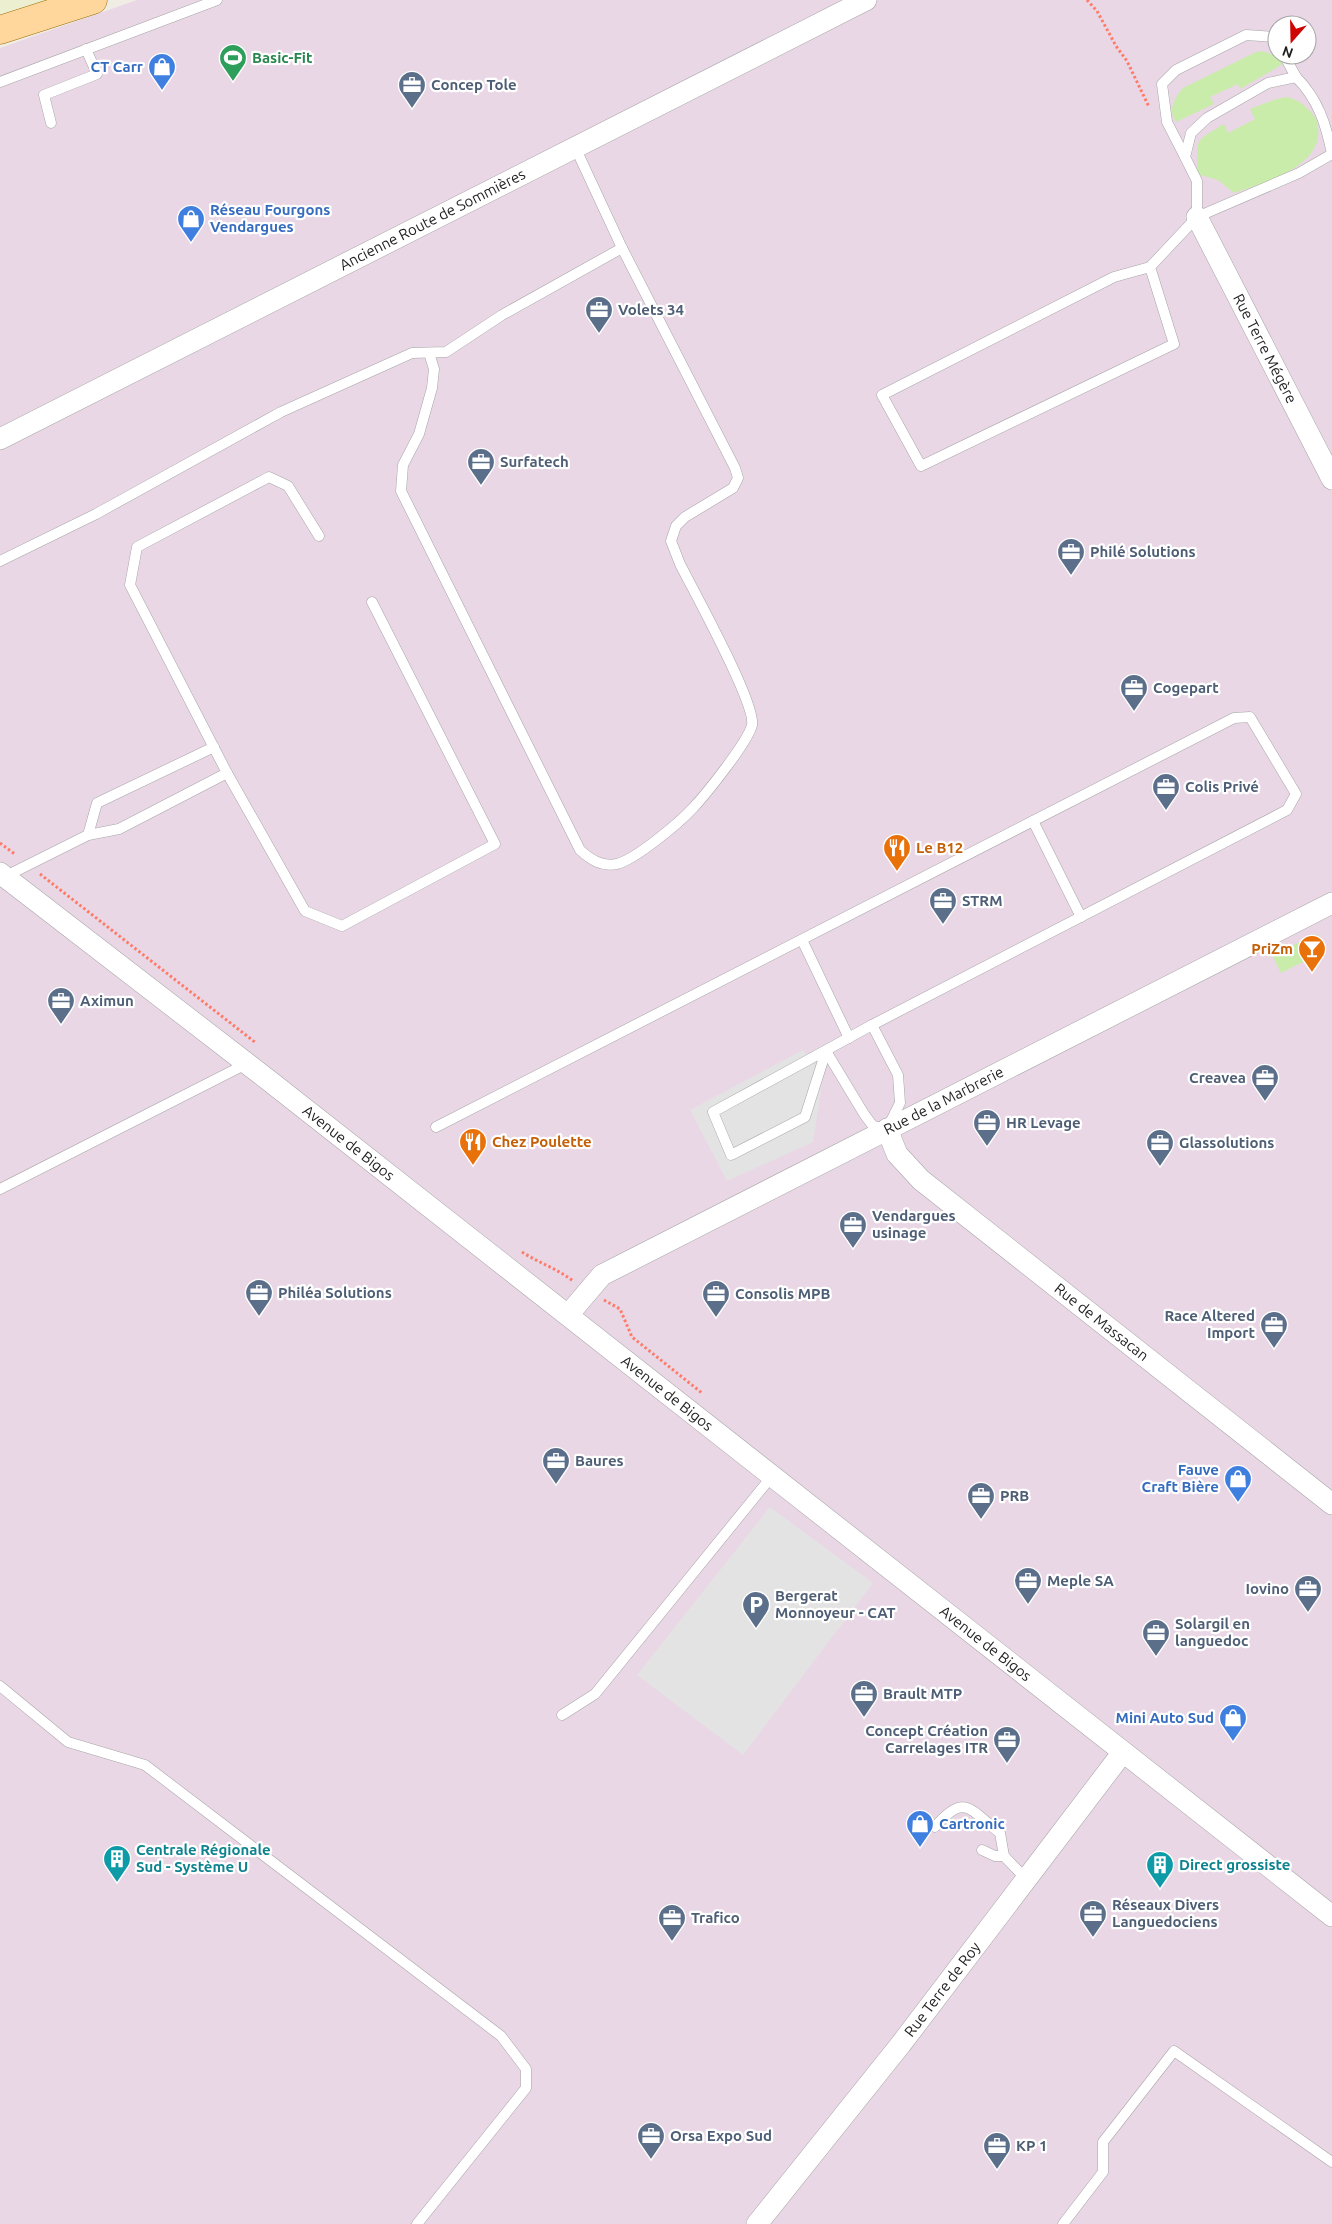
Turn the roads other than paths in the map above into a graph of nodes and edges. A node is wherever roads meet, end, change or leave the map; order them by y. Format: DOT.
graph roads {
  1 [pos="93,0"];
  2 [pos="217,0"];
  3 [pos="866,0"];
  4 [pos="0,30"];
  5 [pos="1267,36"];
  6 [pos="86,49"];
  7 [pos="1289,65"];
  8 [pos="1296,77"];
  9 [pos="0,82"];
  10 [pos="51,123"];
  11 [pos="575,147"];
  12 [pos="1184,156"];
  13 [pos="1198,217"];
  14 [pos="622,248"];
  15 [pos="1150,267"];
  16 [pos="429,353"];
  17 [pos="0,439"];
  18 [pos="1332,479"];
  19 [pos="319,536"];
  20 [pos="0,561"];
  21 [pos="372,602"];
  22 [pos="214,747"];
  23 [pos="228,773"];
  24 [pos="1033,821"];
  25 [pos="88,835"];
  26 [pos="2,875"];
  27 [pos="1332,903"];
  28 [pos="1081,916"];
  29 [pos="802,940"];
  30 [pos="872,1025"];
  31 [pos="849,1038"];
  32 [pos="826,1051"];
  33 [pos="246,1064"];
  34 [pos="436,1127"];
  35 [pos="887,1129"];
  36 [pos="0,1189"];
  37 [pos="568,1315"];
  38 [pos="772,1476"];
  39 [pos="1332,1504"];
  40 [pos="0,1686"];
  41 [pos="562,1715"];
  42 [pos="1123,1752"];
  43 [pos="935,1827"];
  44 [pos="982,1850"];
  45 [pos="1004,1856"];
  46 [pos="1026,1879"];
  47 [pos="1332,1916"];
  48 [pos="1332,2162"];
  49 [pos="417,2224"];
  50 [pos="757,2224"];
  51 [pos="1063,2224"];
  1 -- 4 [label="main road"];
  2 -- 6 [label="lane"];
  3 -- 11 [label="street, Ancienne Route de Sommières"];
  5 -- 12 [label="lane"];
  6 -- 9 [label="lane"];
  6 -- 10 [label="lane"];
  7 -- 8 [label="lane"];
  8 -- 12 [label="lane"];
  8 -- 13 [label="lane"];
  11 -- 14 [label="lane"];
  11 -- 17 [label="street, Ancienne Route de Sommières"];
  12 -- 13 [label="lane"];
  13 -- 15 [label="lane"];
  13 -- 18 [label="street, Rue Terre Mégère"];
  14 -- 16 [label="lane"];
  14 -- 16 [label="lane"];
  15 -- 15 [label="lane"];
  16 -- 20 [label="lane"];
  19 -- 22 [label="lane"];
  21 -- 23 [label="lane"];
  22 -- 23 [label="lane"];
  22 -- 25 [label="lane"];
  23 -- 25 [label="lane"];
  24 -- 28 [label="lane"];
  24 -- 28 [label="lane"];
  24 -- 29 [label="lane"];
  25 -- 26 [label="lane"];
  26 -- 33 [label="street, Avenue de Bigos"];
  27 -- 35 [label="street, Rue de la Marbrerie"];
  28 -- 30 [label="lane"];
  29 -- 31 [label="lane"];
  29 -- 34 [label="lane"];
  30 -- 31 [label="lane"];
  30 -- 35 [label="lane"];
  31 -- 32 [label="lane"];
  32 -- 32 [label="lane"];
  32 -- 35 [label="lane"];
  33 -- 36 [label="lane"];
  33 -- 37 [label="street, Avenue de Bigos"];
  35 -- 37 [label="street, Rue de la Marbrerie"];
  35 -- 39 [label="street, Rue de Massacan"];
  37 -- 38 [label="street, Avenue de Bigos"];
  38 -- 41 [label="lane"];
  38 -- 42 [label="street, Avenue de Bigos"];
  40 -- 49 [label="lane"];
  42 -- 46 [label="street, Rue Terre de Roy"];
  42 -- 47 [label="street, Avenue de Bigos"];
  43 -- 45 [label="lane"];
  44 -- 45 [label="lane"];
  45 -- 46 [label="lane"];
  46 -- 50 [label="street, Rue Terre de Roy"];
  48 -- 51 [label="lane"];
}
